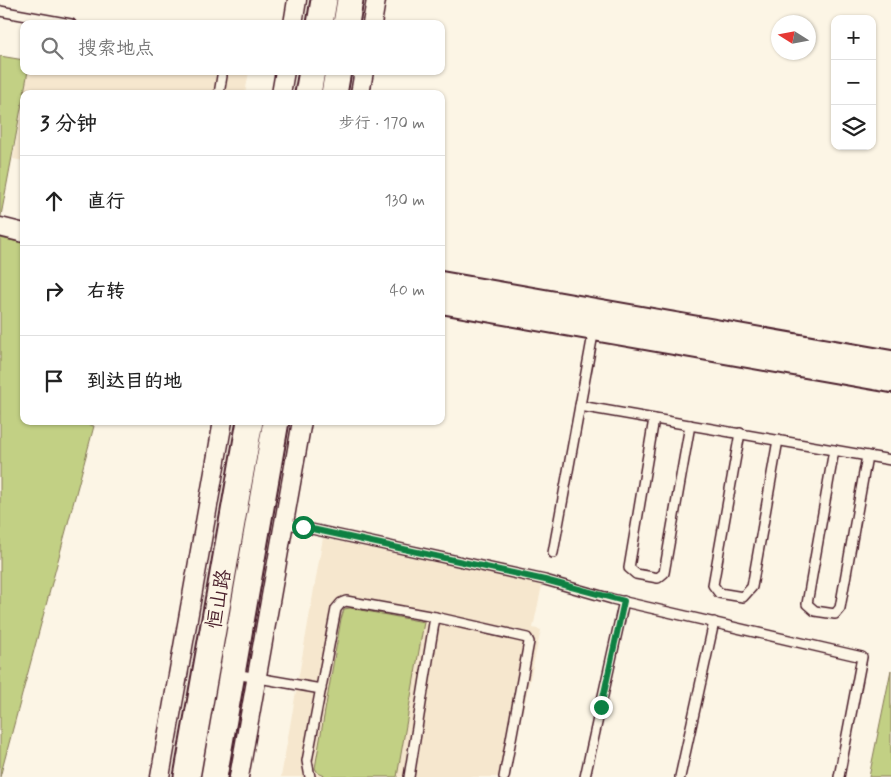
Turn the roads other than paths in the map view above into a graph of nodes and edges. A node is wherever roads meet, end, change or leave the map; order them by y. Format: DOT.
graph roads {
  1 [pos="297,0"];
  2 [pos="324,0"];
  3 [pos="350,0"];
  4 [pos="376,0"];
  5 [pos="0,11"];
  6 [pos="49,20"];
  7 [pos="294,20"];
  8 [pos="321,20"];
  9 [pos="347,20"];
  10 [pos="373,20"];
  11 [pos="284,75"];
  12 [pos="311,75"];
  13 [pos="337,75"];
  14 [pos="363,75"];
  15 [pos="222,76"];
  16 [pos="220,90"];
  17 [pos="281,90"];
  18 [pos="309,90"];
  19 [pos="335,90"];
  20 [pos="361,90"];
  21 [pos="0,228"];
  22 [pos="20,232"];
  23 [pos="445,284"];
  24 [pos="445,303"];
  25 [pos="594,329"];
  26 [pos="891,362"];
  27 [pos="891,381"];
  28 [pos="580,406"];
  29 [pos="654,419"];
  30 [pos="222,425"];
  31 [pos="249,425"];
  32 [pos="275,425"];
  33 [pos="301,425"];
  34 [pos="690,425"];
  35 [pos="740,433"];
  36 [pos="778,440"];
  37 [pos="834,450"];
  38 [pos="867,456"];
  39 [pos="891,460"];
  40 [pos="284,523"];
  41 [pos="553,553"];
  42 [pos="624,601"];
  43 [pos="435,617"];
  44 [pos="714,622"];
  45 [pos="232,673"];
  46 [pos="257,678"];
  47 [pos="321,689"];
  48 [pos="160,777"];
  49 [pos="187,777"];
  50 [pos="214,777"];
  51 [pos="239,777"];
  52 [pos="310,777"];
  53 [pos="409,777"];
  54 [pos="504,777"];
  55 [pos="585,777"];
  56 [pos="680,777"];
  57 [pos="839,777"];
  1 -- 7 [label="street"];
  2 -- 8 [label="main road"];
  3 -- 9 [label="main road"];
  4 -- 10 [label="street"];
  5 -- 6 [label="lane"];
  11 -- 17 [label="street"];
  12 -- 18 [label="main road"];
  13 -- 19 [label="main road"];
  14 -- 20 [label="street"];
  15 -- 16 [label="lane"];
  21 -- 22 [label="street"];
  23 -- 26 [label="street"];
  24 -- 25 [label="street"];
  25 -- 27 [label="street"];
  25 -- 28 [label="lane"];
  28 -- 29 [label="lane"];
  28 -- 41 [label="lane"];
  29 -- 34 [label="lane"];
  29 -- 34 [label="lane"];
  30 -- 48 [label="street"];
  31 -- 49 [label="main road, 恒山路"];
  32 -- 45 [label="main road, 恒山路"];
  33 -- 40 [label="street"];
  34 -- 35 [label="lane"];
  35 -- 36 [label="lane"];
  35 -- 36 [label="lane"];
  36 -- 37 [label="lane"];
  37 -- 38 [label="lane"];
  37 -- 38 [label="lane"];
  38 -- 39 [label="lane"];
  40 -- 42 [label="lane"];
  40 -- 46 [label="street"];
  42 -- 44 [label="lane"];
  42 -- 55 [label="lane"];
  43 -- 47 [label="lane"];
  43 -- 53 [label="lane"];
  43 -- 54 [label="lane"];
  44 -- 56 [label="lane"];
  44 -- 57 [label="lane"];
  45 -- 46 [label="lane"];
  45 -- 50 [label="main road, 恒山路"];
  46 -- 47 [label="lane"];
  46 -- 51 [label="street"];
  47 -- 52 [label="lane"];
}
